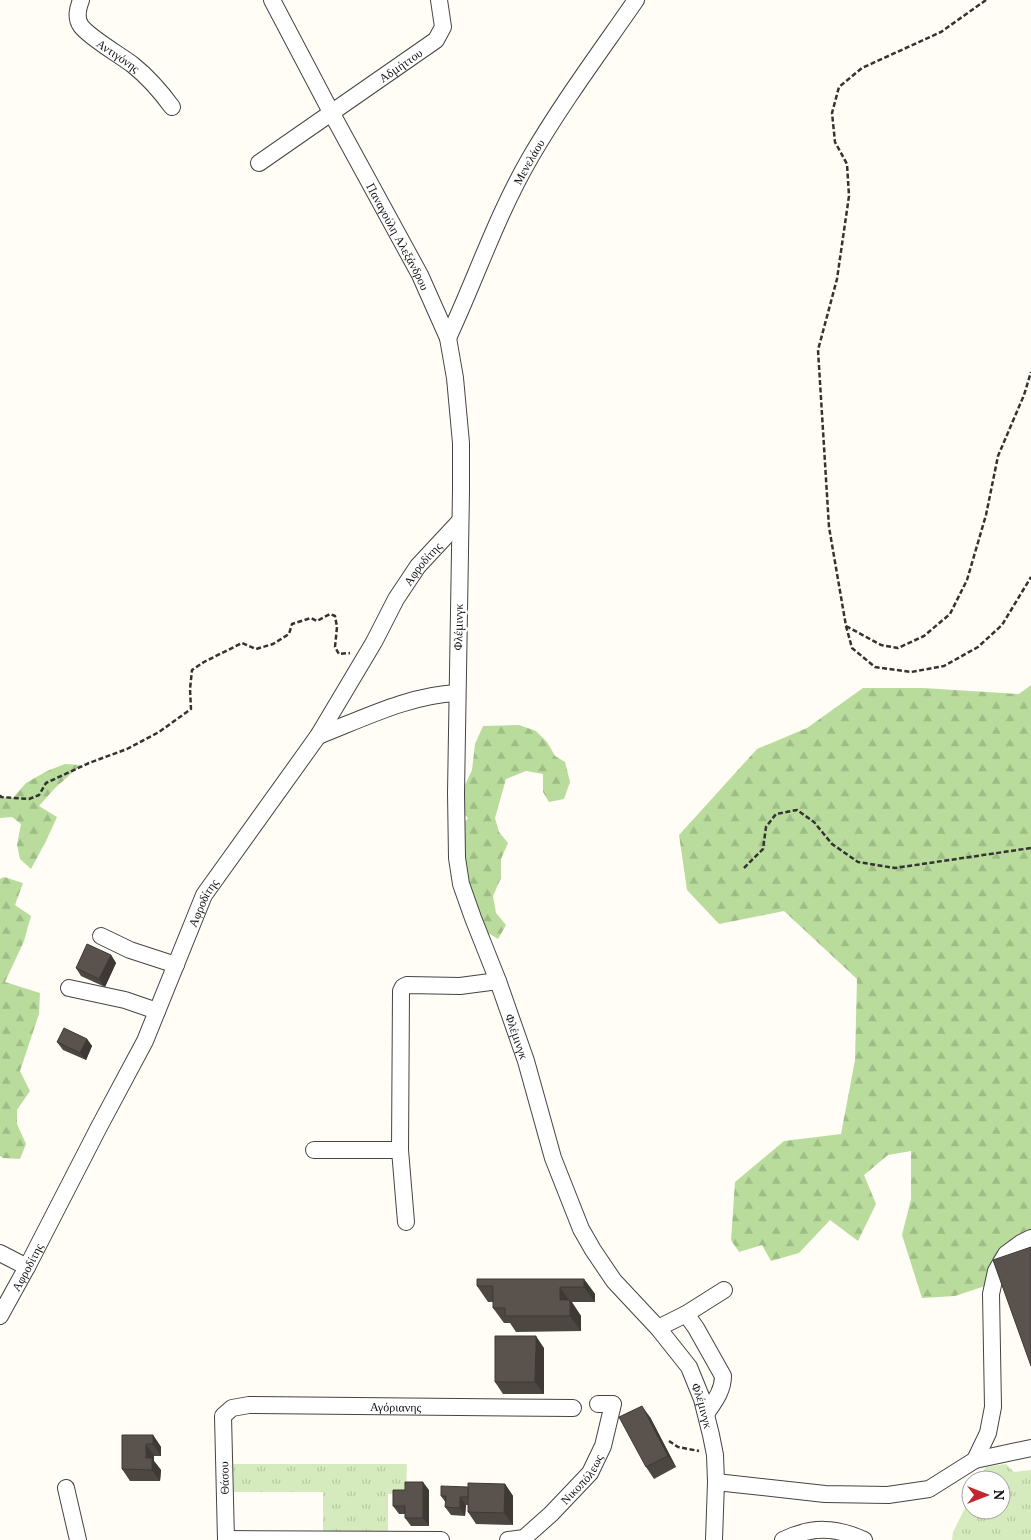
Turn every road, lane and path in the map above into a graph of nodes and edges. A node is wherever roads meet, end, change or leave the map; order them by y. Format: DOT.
graph roads {
  1 [pos="80,0"];
  2 [pos="272,0"];
  3 [pos="439,0"];
  4 [pos="636,0"];
  5 [pos="986,0"];
  6 [pos="172,107"];
  7 [pos="331,112"];
  8 [pos="259,163"];
  9 [pos="448,338"];
  10 [pos="1031,372"];
  11 [pos="461,491"];
  12 [pos="460,521"];
  13 [pos="1031,578"];
  14 [pos="846,626"];
  15 [pos="357,648"];
  16 [pos="458,693"];
  17 [pos="318,736"];
  18 [pos="0,796"];
  19 [pos="1031,848"];
  20 [pos="744,868"];
  21 [pos="100,936"];
  22 [pos="176,965"];
  23 [pos="498,981"];
  24 [pos="69,988"];
  25 [pos="157,1010"];
  26 [pos="314,1150"];
  27 [pos="400,1150"];
  28 [pos="406,1222"];
  29 [pos="1031,1238"];
  30 [pos="0,1253"];
  31 [pos="27,1267"];
  32 [pos="724,1290"];
  33 [pos="686,1314"];
  34 [pos="0,1316"];
  35 [pos="658,1328"];
  36 [pos="598,1404"];
  37 [pos="573,1408"];
  38 [pos="706,1414"];
  39 [pos="223,1416"];
  40 [pos="669,1440"];
  41 [pos="1031,1448"];
  42 [pos="715,1455"];
  43 [pos="975,1460"];
  44 [pos="716,1482"];
  45 [pos="66,1488"];
  46 [pos="78,1540"];
  47 [pos="226,1540"];
  48 [pos="362,1540"];
  49 [pos="440,1540"];
  50 [pos="508,1540"];
  51 [pos="714,1540"];
  52 [pos="783,1540"];
  53 [pos="864,1540"];
  1 -- 6 [label="street, Αντιγόνης"];
  2 -- 7 [label="street, Παναγούλη Αλεξάνδρου"];
  3 -- 7 [label="street, Αδμήττου"];
  4 -- 9 [label="street, Μενελάου"];
  5 -- 14 [label="path"];
  7 -- 8 [label="street, Αδμήττου"];
  7 -- 9 [label="street, Παναγούλη Αλεξάνδρου"];
  9 -- 11 [label="street, Παναγούλη Αλεξάνδρου"];
  10 -- 14 [label="path"];
  11 -- 12 [label="street, Φλέμινγκ"];
  12 -- 16 [label="street, Φλέμινγκ"];
  12 -- 17 [label="street, Αφροδίτης"];
  13 -- 14 [label="path"];
  15 -- 18 [label="path"];
  16 -- 17 [label="street"];
  16 -- 23 [label="street, Φλέμινγκ"];
  17 -- 22 [label="street, Αφροδίτης"];
  19 -- 20 [label="path"];
  21 -- 22 [label="street"];
  22 -- 25 [label="street, Αφροδίτης"];
  23 -- 27 [label="street"];
  23 -- 35 [label="street, Φλέμινγκ"];
  24 -- 25 [label="street"];
  25 -- 31 [label="street, Αφροδίτης"];
  26 -- 27 [label="street"];
  27 -- 28 [label="street"];
  29 -- 43 [label="street"];
  30 -- 31 [label="street"];
  31 -- 34 [label="street, Αφροδίτης"];
  32 -- 33 [label="street"];
  33 -- 35 [label="street"];
  33 -- 38 [label="street"];
  35 -- 38 [label="street, Φλέμινγκ"];
  36 -- 50 [label="street, Νικοπόλεως"];
  37 -- 39 [label="street, Αγόριανης"];
  38 -- 42 [label="street, Φλέμινγκ"];
  39 -- 47 [label="street, Θάσου"];
  40 -- 42 [label="path"];
  41 -- 43 [label="street"];
  42 -- 44 [label="street, Φλέμινγκ"];
  43 -- 44 [label="street"];
  44 -- 51 [label="street, Φλέμινγκ"];
  45 -- 46 [label="street"];
  47 -- 48 [label="street"];
  48 -- 49 [label="street"];
  52 -- 53 [label="street"];
}
